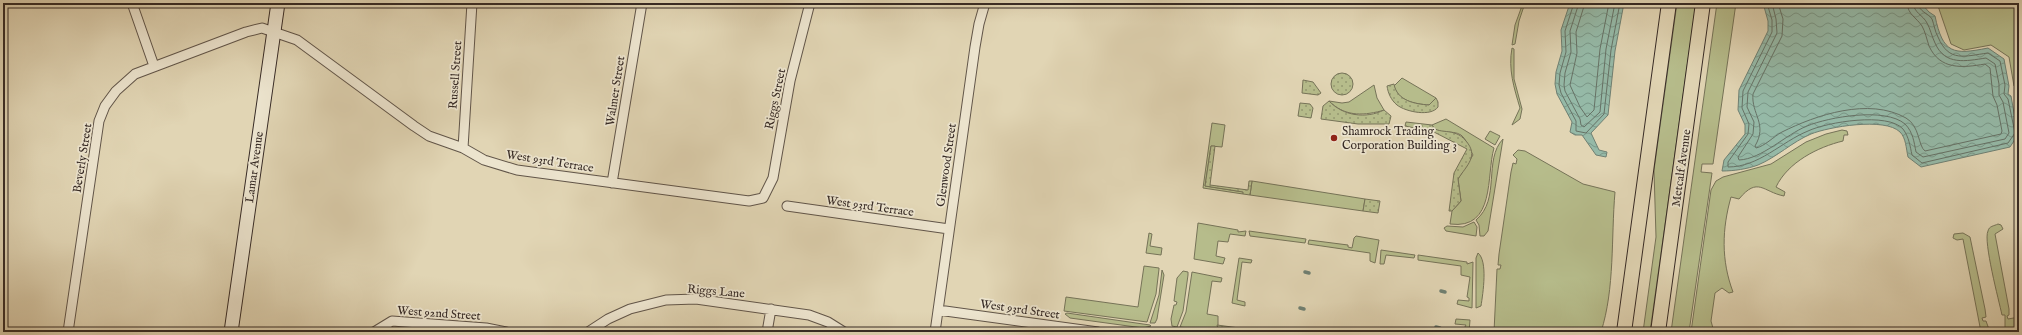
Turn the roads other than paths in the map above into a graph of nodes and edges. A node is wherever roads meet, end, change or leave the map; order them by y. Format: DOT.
graph roads {
  1 [pos="132,3"];
  2 [pos="278,3"];
  3 [pos="472,3"];
  4 [pos="642,3"];
  5 [pos="810,3"];
  6 [pos="985,3"];
  7 [pos="1669,3"];
  8 [pos="1703,3"];
  9 [pos="274,31"];
  10 [pos="154,66"];
  11 [pos="463,148"];
  12 [pos="612,183"];
  13 [pos="763,198"];
  14 [pos="787,206"];
  15 [pos="949,228"];
  16 [pos="771,309"];
  17 [pos="938,310"];
  18 [pos="68,332"];
  19 [pos="231,332"];
  20 [pos="374,332"];
  21 [pos="506,332"];
  22 [pos="588,332"];
  23 [pos="767,332"];
  24 [pos="844,332"];
  25 [pos="935,332"];
  26 [pos="1098,332"];
  27 [pos="1624,332"];
  28 [pos="1658,332"];
  1 -- 10 [label="street"];
  2 -- 9 [label="street, Lamar Avenue"];
  3 -- 11 [label="street, Russell Street"];
  4 -- 12 [label="street, Walmer Street"];
  5 -- 13 [label="street, Riggs Street"];
  6 -- 15 [label="street, Glenwood Street"];
  7 -- 27 [label="main road"];
  8 -- 28 [label="main road, Metcalf Avenue"];
  9 -- 10 [label="street, Beverly Street"];
  9 -- 11 [label="street, West 93rd Terrace"];
  9 -- 19 [label="street, Lamar Avenue"];
  10 -- 18 [label="street, Beverly Street"];
  11 -- 12 [label="street, West 93rd Terrace"];
  12 -- 13 [label="street, West 93rd Terrace"];
  14 -- 15 [label="street, West 93rd Terrace"];
  15 -- 17 [label="street, Glenwood Street"];
  16 -- 22 [label="street, Riggs Lane"];
  16 -- 23 [label="street"];
  16 -- 24 [label="street, Riggs Lane"];
  17 -- 25 [label="street, Glenwood Street"];
  17 -- 26 [label="street, West 93rd Street"];
  20 -- 21 [label="street, West 92nd Street"];
}
